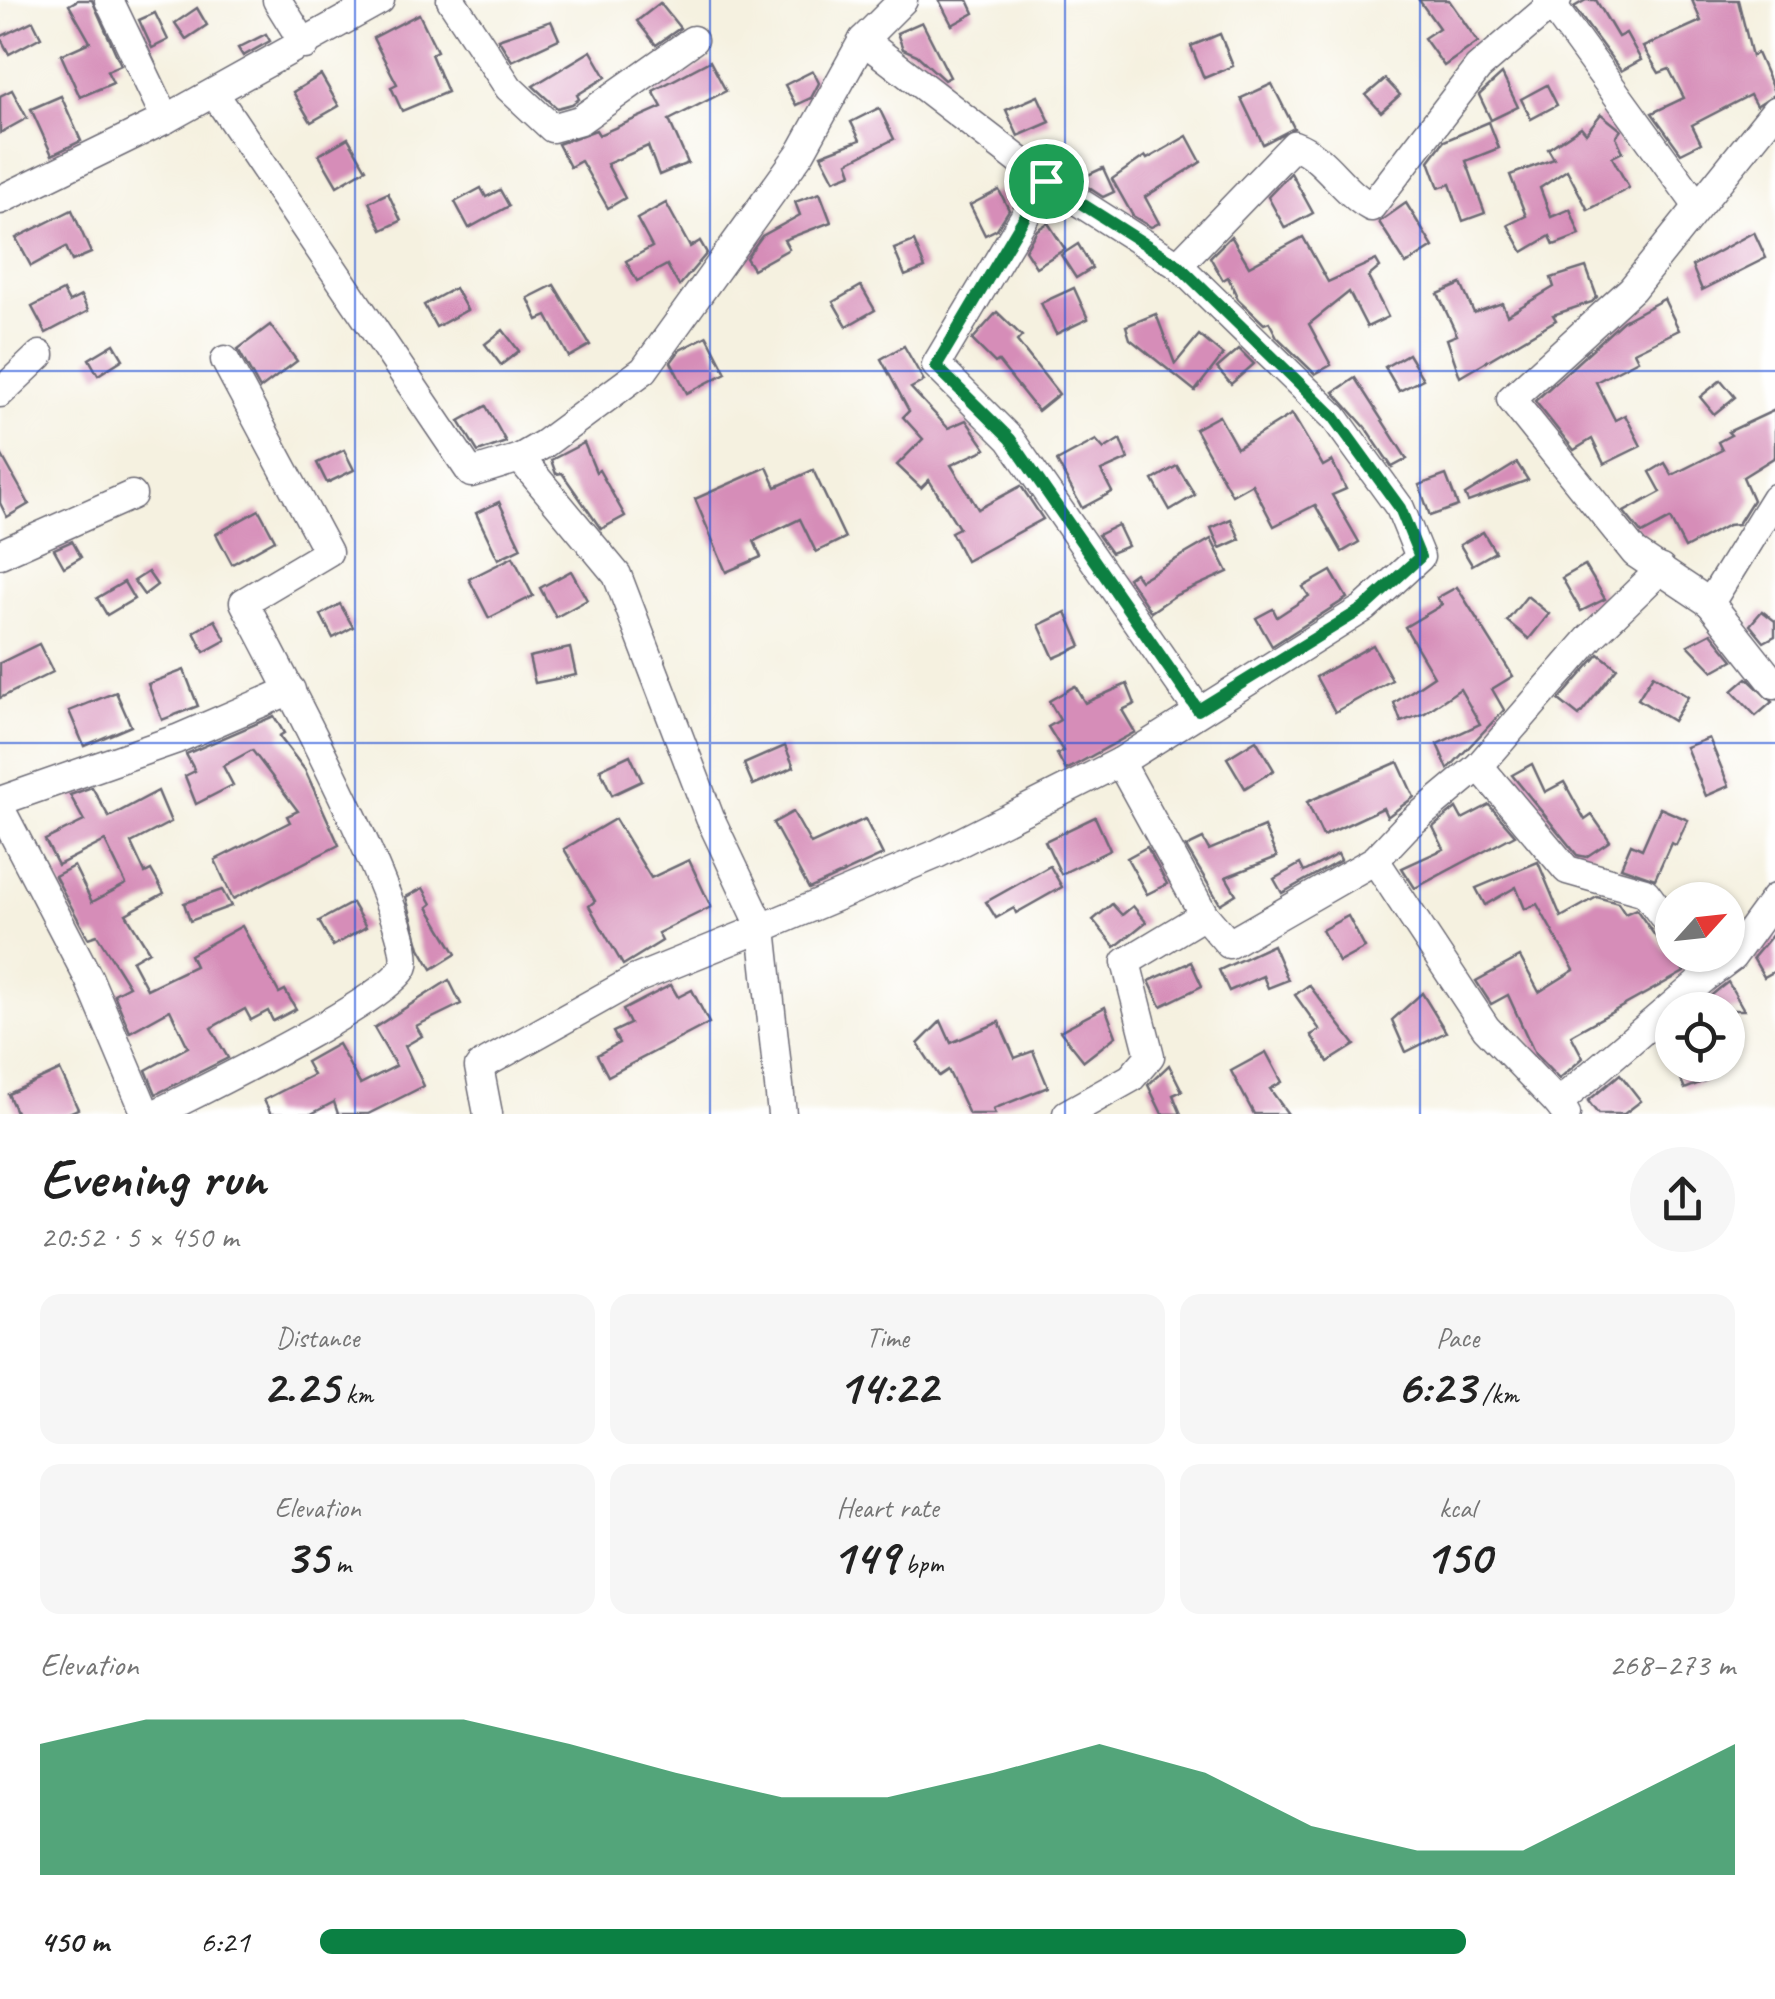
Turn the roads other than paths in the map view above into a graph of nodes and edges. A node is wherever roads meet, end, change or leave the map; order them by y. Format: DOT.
graph roads {
  1 [pos="109,0"];
  2 [pos="277,0"];
  3 [pos="380,0"];
  4 [pos="452,0"];
  5 [pos="903,0"];
  6 [pos="1552,1"];
  7 [pos="693,40"];
  8 [pos="864,40"];
  9 [pos="305,45"];
  10 [pos="214,93"];
  11 [pos="1775,111"];
  12 [pos="166,119"];
  13 [pos="1046,181"];
  14 [pos="0,200"];
  15 [pos="1698,205"];
  16 [pos="1178,265"];
  17 [pos="40,356"];
  18 [pos="225,360"];
  19 [pos="0,393"];
  20 [pos="520,458"];
  21 [pos="132,495"];
  22 [pos="1775,498"];
  23 [pos="0,554"];
  24 [pos="1661,569"];
  25 [pos="1710,603"];
  26 [pos="1775,685"];
  27 [pos="290,690"];
  28 [pos="1198,710"];
  29 [pos="1120,762"];
  30 [pos="1479,766"];
  31 [pos="0,801"];
  32 [pos="0,808"];
  33 [pos="1374,860"];
  34 [pos="1775,898"];
  35 [pos="1655,905"];
  36 [pos="1204,915"];
  37 [pos="762,928"];
  38 [pos="1745,939"];
  39 [pos="1694,972"];
  40 [pos="1562,1109"];
  41 [pos="146,1114"];
  42 [pos="155,1114"];
  43 [pos="488,1114"];
  44 [pos="782,1114"];
  45 [pos="1067,1114"];
  1 -- 12 [label="street"];
  2 -- 9 [label="street"];
  3 -- 9 [label="street"];
  4 -- 7 [label="street"];
  5 -- 8 [label="street"];
  6 -- 15 [label="street"];
  6 -- 16 [label="street"];
  8 -- 13 [label="street"];
  8 -- 20 [label="street"];
  9 -- 10 [label="street"];
  10 -- 12 [label="street"];
  10 -- 20 [label="street"];
  11 -- 15 [label="street"];
  12 -- 14 [label="street"];
  13 -- 16 [label="street"];
  13 -- 28 [label="street"];
  15 -- 24 [label="street"];
  16 -- 28 [label="street"];
  17 -- 19 [label="street"];
  18 -- 27 [label="street"];
  20 -- 37 [label="street"];
  21 -- 23 [label="street"];
  22 -- 25 [label="street"];
  24 -- 25 [label="street"];
  24 -- 30 [label="street"];
  25 -- 26 [label="street"];
  27 -- 31 [label="street"];
  27 -- 42 [label="street"];
  28 -- 29 [label="street"];
  29 -- 36 [label="street"];
  29 -- 37 [label="street"];
  30 -- 33 [label="street"];
  30 -- 35 [label="street"];
  32 -- 41 [label="street"];
  33 -- 36 [label="street"];
  33 -- 40 [label="street"];
  34 -- 38 [label="street"];
  36 -- 45 [label="street"];
  37 -- 43 [label="street"];
  37 -- 44 [label="street"];
  39 -- 40 [label="street"];
}
